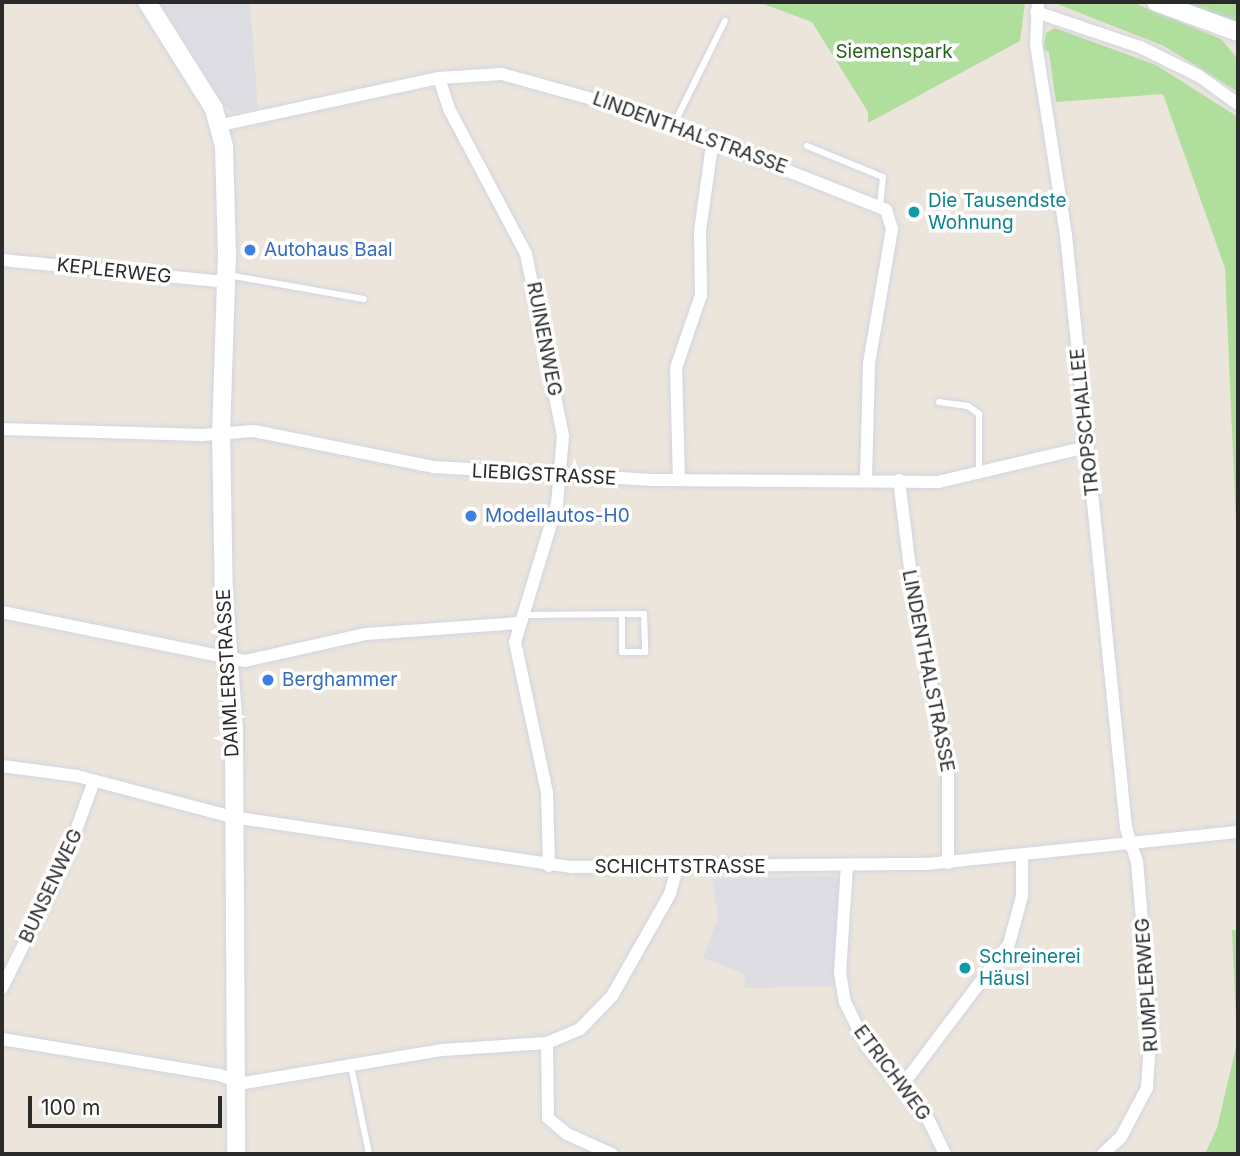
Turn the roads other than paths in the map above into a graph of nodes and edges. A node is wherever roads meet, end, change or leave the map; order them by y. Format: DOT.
graph roads {
  1 [pos="147,2"];
  2 [pos="1156,2"];
  3 [pos="1037,7"];
  4 [pos="725,21"];
  5 [pos="1238,32"];
  6 [pos="439,78"];
  7 [pos="1238,104"];
  8 [pos="674,124"];
  9 [pos="221,125"];
  10 [pos="713,139"];
  11 [pos="807,146"];
  12 [pos="880,207"];
  13 [pos="2,260"];
  14 [pos="225,279"];
  15 [pos="364,299"];
  16 [pos="939,402"];
  17 [pos="2,429"];
  18 [pos="220,432"];
  19 [pos="1087,447"];
  20 [pos="979,473"];
  21 [pos="563,475"];
  22 [pos="866,479"];
  23 [pos="679,480"];
  24 [pos="899,480"];
  25 [pos="2,612"];
  26 [pos="622,614"];
  27 [pos="520,619"];
  28 [pos="227,656"];
  29 [pos="2,766"];
  30 [pos="94,780"];
  31 [pos="232,817"];
  32 [pos="1238,832"];
  33 [pos="1132,842"];
  34 [pos="1022,856"];
  35 [pos="948,863"];
  36 [pos="847,865"];
  37 [pos="550,866"];
  38 [pos="677,867"];
  39 [pos="2,988"];
  40 [pos="2,1039"];
  41 [pos="547,1044"];
  42 [pos="351,1066"];
  43 [pos="236,1082"];
  44 [pos="901,1087"];
  45 [pos="236,1154"];
  46 [pos="369,1154"];
  47 [pos="612,1154"];
  48 [pos="945,1154"];
  49 [pos="1102,1154"];
  1 -- 9 [label="street, DAIMLERSTRASSE"];
  2 -- 5 [label="street"];
  3 -- 7 [label="street"];
  3 -- 19 [label="street, TROPSCHALLEE"];
  4 -- 8 [label="lane"];
  6 -- 8 [label="street, LINDENTHALSTRASSE"];
  6 -- 9 [label="street, LINDENTHALSTRASSE"];
  6 -- 21 [label="street, RUINENWEG"];
  8 -- 10 [label="street, LINDENTHALSTRASSE"];
  9 -- 14 [label="street, DAIMLERSTRASSE"];
  10 -- 12 [label="street, LINDENTHALSTRASSE"];
  10 -- 23 [label="street"];
  11 -- 12 [label="lane"];
  12 -- 22 [label="street"];
  13 -- 14 [label="street, KEPLERWEG"];
  14 -- 15 [label="lane"];
  14 -- 18 [label="street, DAIMLERSTRASSE"];
  16 -- 20 [label="lane"];
  17 -- 18 [label="street, LIEBIGSTRASSE"];
  18 -- 21 [label="street, LIEBIGSTRASSE"];
  18 -- 28 [label="street, DAIMLERSTRASSE"];
  19 -- 20 [label="street, LIEBIGSTRASSE"];
  19 -- 33 [label="street, TROPSCHALLEE"];
  20 -- 24 [label="street, LIEBIGSTRASSE"];
  21 -- 23 [label="street, LIEBIGSTRASSE"];
  21 -- 27 [label="street, RUINENWEG"];
  22 -- 23 [label="street, LIEBIGSTRASSE"];
  22 -- 24 [label="street, LIEBIGSTRASSE"];
  24 -- 35 [label="street, LINDENTHALSTRASSE"];
  25 -- 28 [label="street"];
  26 -- 26 [label="lane"];
  26 -- 27 [label="lane"];
  27 -- 28 [label="street"];
  27 -- 37 [label="street, RUINENWEG"];
  28 -- 31 [label="street, DAIMLERSTRASSE"];
  29 -- 30 [label="street, SCHICHTSTRASSE"];
  30 -- 31 [label="street, SCHICHTSTRASSE"];
  30 -- 39 [label="street, BUNSENWEG"];
  31 -- 37 [label="street, SCHICHTSTRASSE"];
  31 -- 43 [label="street, DAIMLERSTRASSE"];
  32 -- 33 [label="street, SCHICHTSTRASSE"];
  33 -- 34 [label="street, SCHICHTSTRASSE"];
  33 -- 49 [label="street, RUMPLERWEG"];
  34 -- 35 [label="street, SCHICHTSTRASSE"];
  34 -- 44 [label="street"];
  35 -- 36 [label="street, SCHICHTSTRASSE"];
  36 -- 38 [label="street, SCHICHTSTRASSE"];
  36 -- 44 [label="street, ETRICHWEG"];
  37 -- 38 [label="street, SCHICHTSTRASSE"];
  38 -- 41 [label="street"];
  40 -- 43 [label="street"];
  41 -- 42 [label="street"];
  41 -- 47 [label="street"];
  42 -- 43 [label="street"];
  42 -- 46 [label="lane"];
  43 -- 45 [label="street, DAIMLERSTRASSE"];
  44 -- 48 [label="street, ETRICHWEG"];
}
